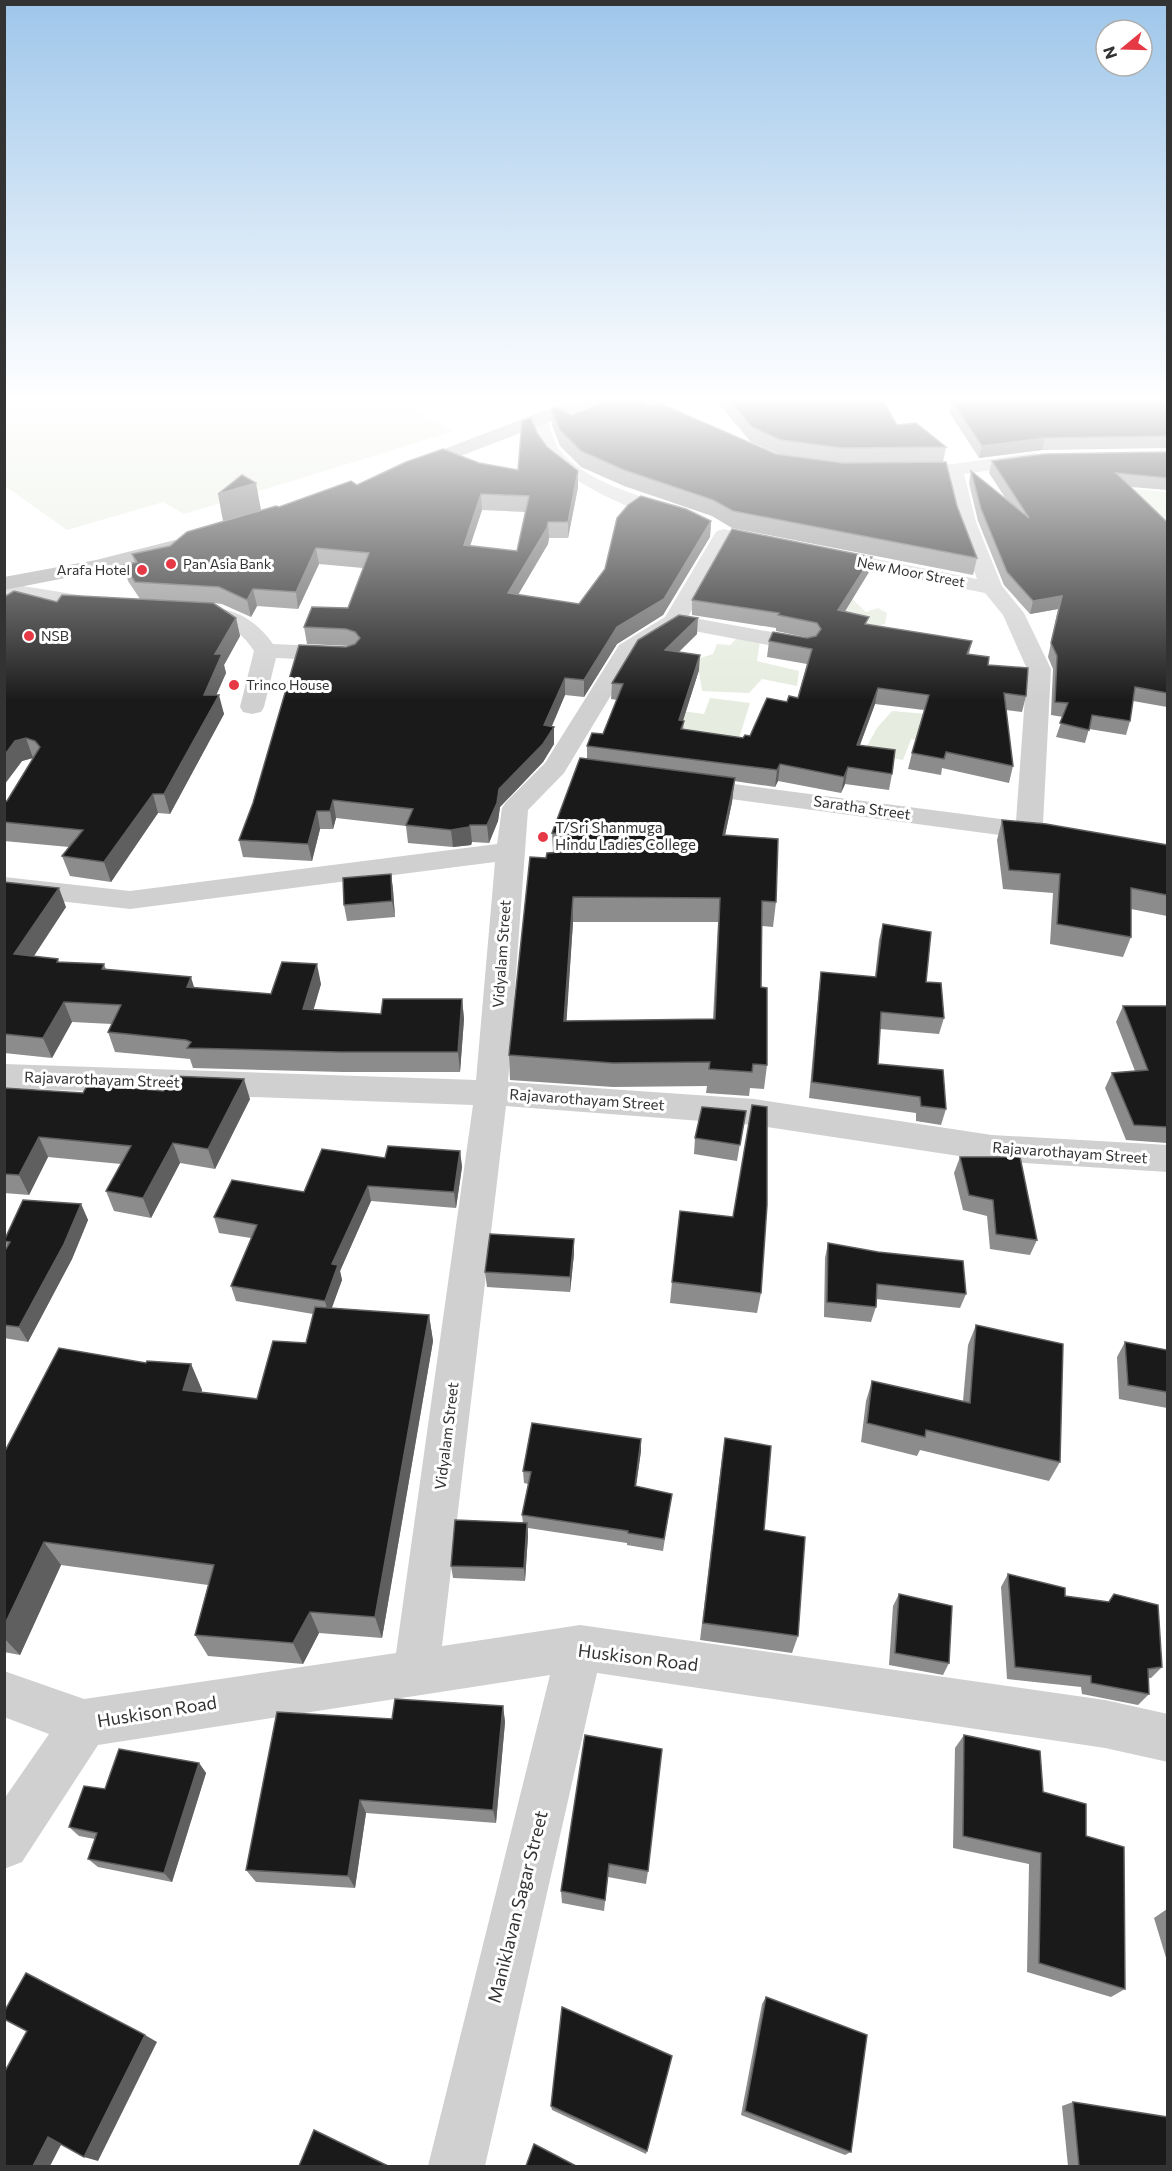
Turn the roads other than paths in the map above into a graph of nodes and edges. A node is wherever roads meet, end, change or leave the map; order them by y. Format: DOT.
graph roads {
  1 [pos="631,498"];
  2 [pos="960,498"];
  3 [pos="192,541"];
  4 [pos="806,551"];
  5 [pos="4,584"];
  6 [pos="992,588"];
  7 [pos="4,589"];
  8 [pos="121,607"];
  9 [pos="166,610"];
  10 [pos="674,621"];
  11 [pos="805,645"];
  12 [pos="266,651"];
  13 [pos="348,655"];
  14 [pos="252,706"];
  15 [pos="662,782"];
  16 [pos="1029,831"];
  17 [pos="1064,837"];
  18 [pos="510,851"];
  19 [pos="4,885"];
  20 [pos="4,1076"];
  21 [pos="491,1093"];
  22 [pos="1167,1159"];
  23 [pos="580,1648"];
  24 [pos="416,1672"];
  25 [pos="4,1694"];
  26 [pos="84,1723"];
  27 [pos="1167,1738"];
  28 [pos="4,1844"];
  29 [pos="456,2166"];
  1 -- 10 [label="street, Vidyalam Street"];
  2 -- 6 [label="street"];
  3 -- 5 [label="main road"];
  4 -- 6 [label="street, New Moor Street"];
  6 -- 16 [label="street"];
  7 -- 8 [label="street"];
  9 -- 12 [label="street"];
  10 -- 11 [label="street"];
  10 -- 18 [label="street, Vidyalam Street"];
  12 -- 13 [label="street"];
  12 -- 14 [label="street"];
  15 -- 16 [label="street, Saratha Street"];
  16 -- 17 [label="street, Saratha Street"];
  18 -- 19 [label="street"];
  18 -- 21 [label="street, Vidyalam Street"];
  20 -- 21 [label="street, Rajavarothayam Street"];
  21 -- 22 [label="street, Rajavarothayam Street"];
  21 -- 24 [label="street, Vidyalam Street"];
  23 -- 24 [label="street, Huskison Road"];
  23 -- 27 [label="street, Huskison Road"];
  23 -- 29 [label="street, Maniklavan Sagar Street"];
  24 -- 26 [label="street, Huskison Road"];
  25 -- 26 [label="street, Huskison Road"];
  26 -- 28 [label="street"];
}
